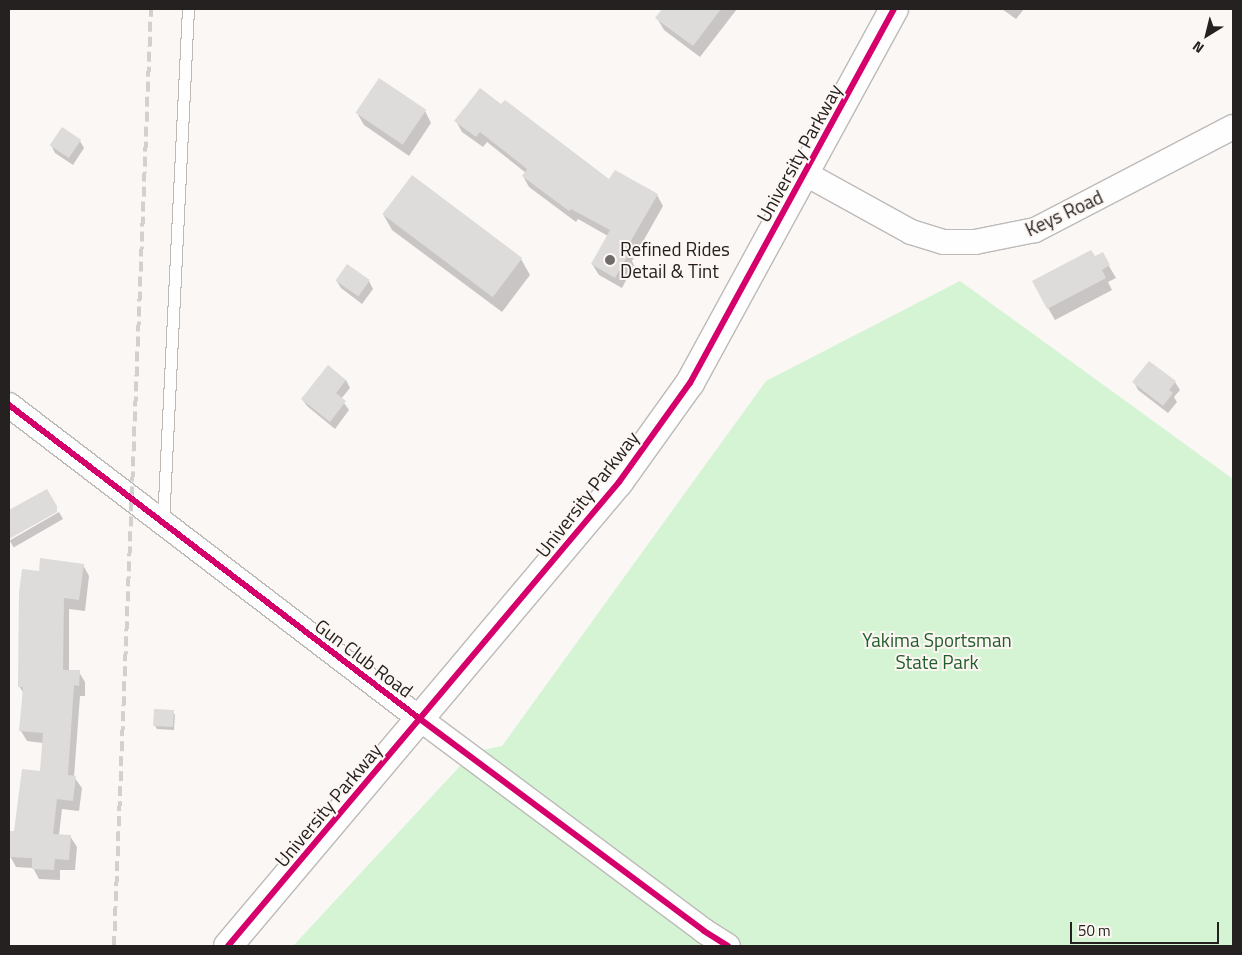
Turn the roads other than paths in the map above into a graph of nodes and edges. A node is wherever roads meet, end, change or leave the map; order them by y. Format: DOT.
graph roads {
  1 [pos="188,9"];
  2 [pos="894,9"];
  3 [pos="1233,127"];
  4 [pos="806,174"];
  5 [pos="9,405"];
  6 [pos="163,523"];
  7 [pos="420,719"];
  8 [pos="712,939"];
  9 [pos="228,946"];
  10 [pos="728,946"];
  1 -- 6 [label="lane"];
  2 -- 4 [label="main road, University Parkway"];
  3 -- 4 [label="street, Keys Road"];
  4 -- 7 [label="main road, University Parkway"];
  5 -- 6 [label="street, Gun Club Road"];
  6 -- 7 [label="street, Gun Club Road"];
  7 -- 8 [label="street, Gun Club Road"];
  7 -- 9 [label="main road, University Parkway"];
  8 -- 10 [label="street, Gun Club Road"];
}
